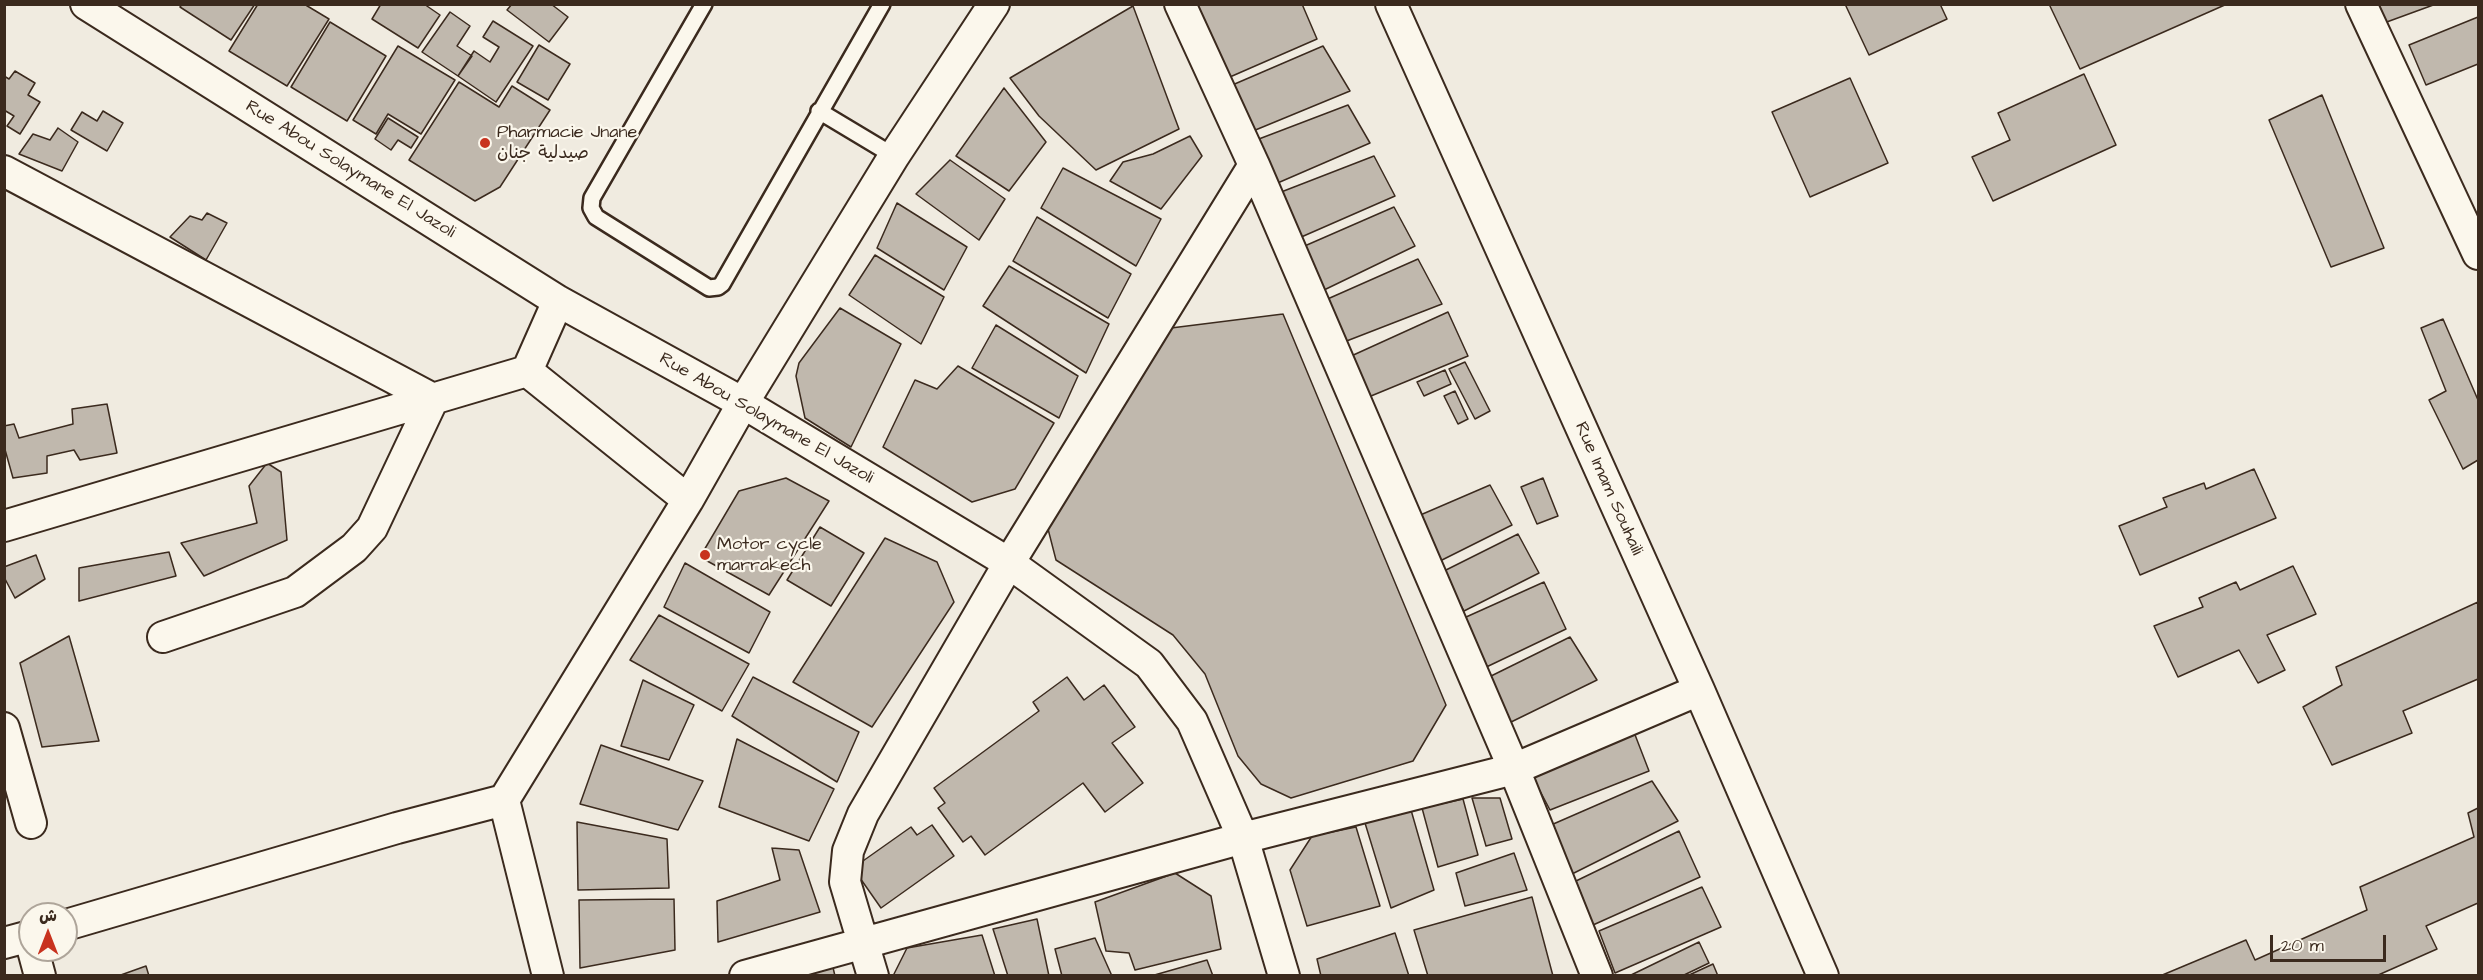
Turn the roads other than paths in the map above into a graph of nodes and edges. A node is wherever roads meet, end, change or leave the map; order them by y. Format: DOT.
graph roads {
  1 [pos="704,4"];
  2 [pos="882,4"];
  3 [pos="994,4"];
  4 [pos="1180,4"];
  5 [pos="1391,4"];
  6 [pos="2361,4"];
  7 [pos="103,9"];
  8 [pos="819,111"];
  9 [pos="894,156"];
  10 [pos="1254,165"];
  11 [pos="4,171"];
  12 [pos="2470,212"];
  13 [pos="2478,254"];
  14 [pos="558,301"];
  15 [pos="527,371"];
  16 [pos="433,399"];
  17 [pos="743,403"];
  18 [pos="688,500"];
  19 [pos="4,526"];
  20 [pos="1009,563"];
  21 [pos="163,637"];
  22 [pos="1698,690"];
  23 [pos="4,728"];
  24 [pos="1515,769"];
  25 [pos="504,800"];
  26 [pos="32,823"];
  27 [pos="1244,838"];
  28 [pos="78,921"];
  29 [pos="864,943"];
  30 [pos="548,975"];
  31 [pos="746,975"];
  32 [pos="873,975"];
  33 [pos="1284,975"];
  34 [pos="1597,975"];
  35 [pos="1823,975"];
  1 -- 8 [label="lane"];
  2 -- 8 [label="lane"];
  3 -- 9 [label="street"];
  4 -- 10 [label="street"];
  5 -- 22 [label="street, Rue Imam Souhaili"];
  6 -- 12 [label="street"];
  7 -- 14 [label="street, Rue Abou Solaymane El Jazoli"];
  8 -- 9 [label="lane"];
  9 -- 17 [label="street"];
  10 -- 20 [label="street"];
  10 -- 24 [label="street"];
  11 -- 16 [label="street"];
  12 -- 13 [label="street"];
  14 -- 15 [label="street"];
  14 -- 17 [label="street, Rue Abou Solaymane El Jazoli"];
  15 -- 16 [label="street"];
  15 -- 18 [label="street"];
  16 -- 19 [label="street"];
  16 -- 21 [label="street"];
  17 -- 18 [label="street"];
  17 -- 20 [label="street, Rue Abou Solaymane El Jazoli"];
  18 -- 25 [label="street"];
  20 -- 27 [label="street, Rue Abou Solaymane El Jazoli"];
  20 -- 29 [label="street"];
  22 -- 24 [label="street"];
  22 -- 35 [label="street, Rue Imam Souhaili"];
  23 -- 26 [label="street"];
  24 -- 27 [label="street"];
  24 -- 34 [label="street"];
  25 -- 28 [label="street"];
  25 -- 30 [label="street"];
  27 -- 29 [label="street"];
  27 -- 33 [label="street, Rue Abou Solaymane El Jazoli"];
  29 -- 31 [label="street"];
  29 -- 32 [label="street"];
}
